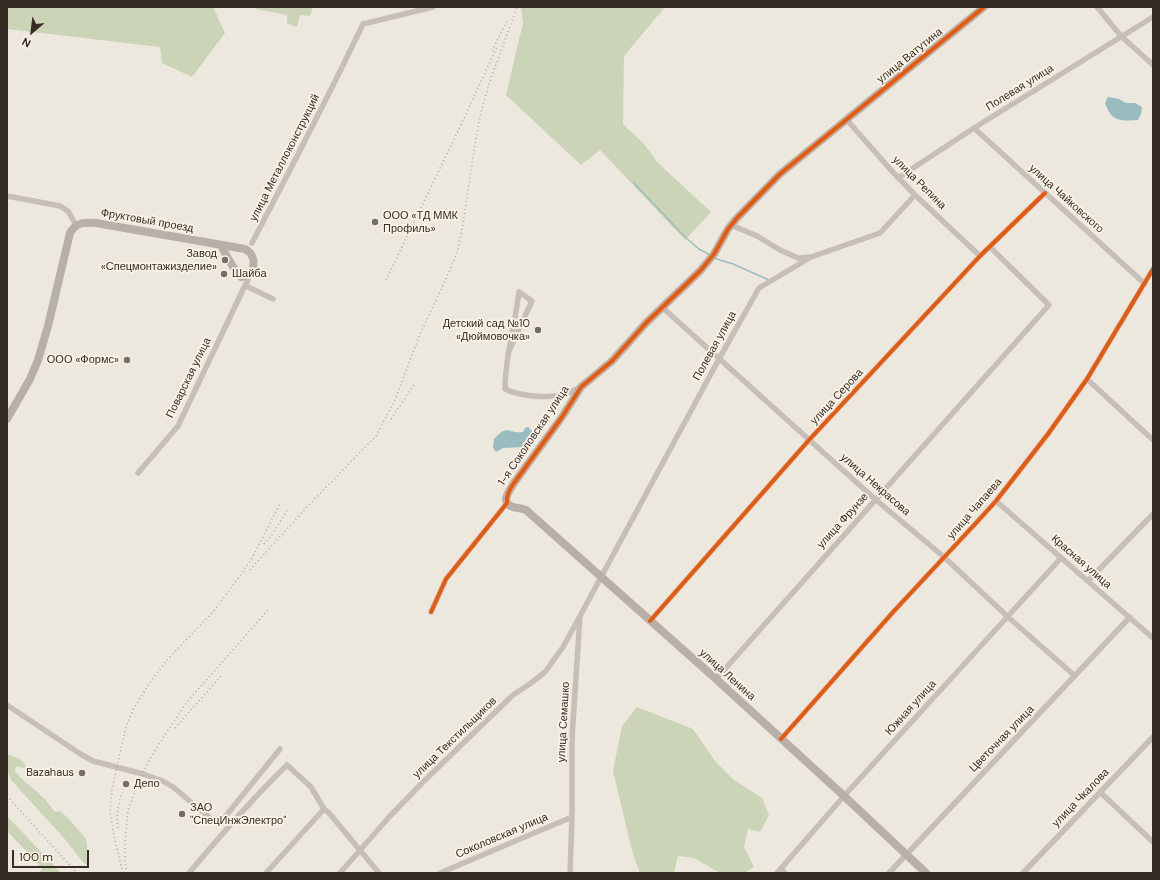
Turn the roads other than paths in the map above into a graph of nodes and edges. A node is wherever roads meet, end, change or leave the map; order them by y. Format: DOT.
graph roads {
  1 [pos="433,7"];
  2 [pos="984,7"];
  3 [pos="1097,7"];
  4 [pos="1153,17"];
  5 [pos="1121,36"];
  6 [pos="1153,66"];
  7 [pos="847,120"];
  8 [pos="974,128"];
  9 [pos="898,178"];
  10 [pos="1044,192"];
  11 [pos="7,196"];
  12 [pos="918,198"];
  13 [pos="76,225"];
  14 [pos="731,225"];
  15 [pos="252,243"];
  16 [pos="221,245"];
  17 [pos="239,247"];
  18 [pos="990,247"];
  19 [pos="226,255"];
  20 [pos="253,256"];
  21 [pos="980,256"];
  22 [pos="811,257"];
  23 [pos="1153,269"];
  24 [pos="244,282"];
  25 [pos="1145,284"];
  26 [pos="273,299"];
  27 [pos="663,308"];
  28 [pos="508,353"];
  29 [pos="719,359"];
  30 [pos="1087,379"];
  31 [pos="581,387"];
  32 [pos="7,419"];
  33 [pos="808,440"];
  34 [pos="1153,440"];
  35 [pos="138,473"];
  36 [pos="876,500"];
  37 [pos="996,501"];
  38 [pos="506,503"];
  39 [pos="1153,514"];
  40 [pos="944,557"];
  41 [pos="1062,558"];
  42 [pos="602,577"];
  43 [pos="1088,582"];
  44 [pos="432,612"];
  45 [pos="580,616"];
  46 [pos="1008,617"];
  47 [pos="1130,617"];
  48 [pos="650,621"];
  49 [pos="1153,638"];
  50 [pos="1075,676"];
  51 [pos="716,679"];
  52 [pos="7,705"];
  53 [pos="1153,737"];
  54 [pos="781,739"];
  55 [pos="280,749"];
  56 [pos="1100,792"];
  57 [pos="844,796"];
  58 [pos="324,809"];
  59 [pos="572,817"];
  60 [pos="1153,842"];
  61 [pos="361,850"];
  62 [pos="906,855"];
  63 [pos="781,872"];
  64 [pos="189,873"];
  65 [pos="266,873"];
  66 [pos="340,873"];
  67 [pos="379,873"];
  68 [pos="440,873"];
  69 [pos="570,873"];
  70 [pos="889,873"];
  71 [pos="926,873"];
  72 [pos="1023,873"];
  1 -- 15 [label="street, улица Металлоконструкций"];
  2 -- 7 [label="street, улица Ватутина"];
  3 -- 5 [label="street"];
  4 -- 5 [label="street, Полевая улица"];
  5 -- 6 [label="street"];
  5 -- 8 [label="street, Полевая улица"];
  7 -- 9 [label="street, улица Репина"];
  7 -- 14 [label="street, улица Ватутина"];
  8 -- 9 [label="street, Полевая улица"];
  8 -- 10 [label="street, улица Чайковского"];
  9 -- 12 [label="street, улица Репина"];
  10 -- 18 [label="street, улица Серова"];
  10 -- 25 [label="street, улица Чайковского"];
  11 -- 13 [label="street"];
  12 -- 21 [label="street, улица Репина"];
  12 -- 22 [label="street, Полевая улица"];
  13 -- 16 [label="street, Фруктовый проезд"];
  13 -- 32 [label="street"];
  14 -- 22 [label="street"];
  14 -- 27 [label="street, 1-я Соколовская улица"];
  15 -- 17 [label="street"];
  15 -- 20 [label="street"];
  16 -- 17 [label="street, Фруктовый проезд"];
  16 -- 19 [label="street"];
  17 -- 19 [label="street"];
  17 -- 20 [label="street"];
  18 -- 21 [label="street, улица Серова"];
  18 -- 36 [label="street, улица Фрунзе"];
  19 -- 24 [label="street"];
  20 -- 24 [label="street"];
  21 -- 33 [label="street, улица Серова"];
  22 -- 29 [label="street, Полевая улица"];
  23 -- 25 [label="street, улица Чапаева"];
  24 -- 26 [label="street"];
  24 -- 35 [label="street, Поварская улица"];
  25 -- 30 [label="street, улица Чапаева"];
  27 -- 29 [label="street, улица Некрасова"];
  27 -- 31 [label="street, 1-я Соколовская улица"];
  28 -- 28 [label="street"];
  28 -- 31 [label="street"];
  29 -- 33 [label="street, улица Некрасова"];
  29 -- 42 [label="street, Полевая улица"];
  30 -- 34 [label="street"];
  30 -- 37 [label="street, улица Чапаева"];
  31 -- 38 [label="street, 1-я Соколовская улица"];
  33 -- 36 [label="street, улица Некрасова"];
  33 -- 48 [label="street, улица Серова"];
  36 -- 40 [label="street, улица Некрасова"];
  36 -- 51 [label="street, улица Фрунзе"];
  37 -- 40 [label="street, улица Чапаева"];
  37 -- 41 [label="street, Красная улица"];
  38 -- 42 [label="street, улица Ленина"];
  38 -- 44 [label="street, 1-я Соколовская улица"];
  39 -- 43 [label="street"];
  40 -- 46 [label="street, улица Некрасова"];
  40 -- 54 [label="street, улица Чапаева"];
  41 -- 43 [label="street, Красная улица"];
  41 -- 46 [label="street, Южная улица"];
  42 -- 45 [label="street, улица Семашко"];
  42 -- 48 [label="street, улица Ленина"];
  43 -- 47 [label="street, Красная улица"];
  45 -- 59 [label="street, улица Семашко"];
  45 -- 61 [label="street, улица Текстильщиков"];
  46 -- 50 [label="street, улица Некрасова"];
  46 -- 57 [label="street, Южная улица"];
  47 -- 49 [label="street, Красная улица"];
  47 -- 50 [label="street, Цветочная улица"];
  48 -- 51 [label="street, улица Ленина"];
  50 -- 62 [label="street, Цветочная улица"];
  51 -- 54 [label="street, улица Ленина"];
  52 -- 55 [label="street"];
  53 -- 56 [label="street, улица Чкалова"];
  54 -- 57 [label="street, улица Ленина"];
  56 -- 60 [label="street"];
  56 -- 72 [label="street, улица Чкалова"];
  57 -- 62 [label="street, улица Ленина"];
  57 -- 63 [label="street, Южная улица"];
  58 -- 61 [label="street"];
  58 -- 64 [label="street"];
  58 -- 65 [label="street"];
  59 -- 68 [label="street, Соколовская улица"];
  59 -- 69 [label="street, улица Семашко"];
  61 -- 66 [label="street, улица Текстильщиков"];
  61 -- 67 [label="street"];
  62 -- 70 [label="street, Цветочная улица"];
  62 -- 71 [label="street, улица Ленина"];
}
